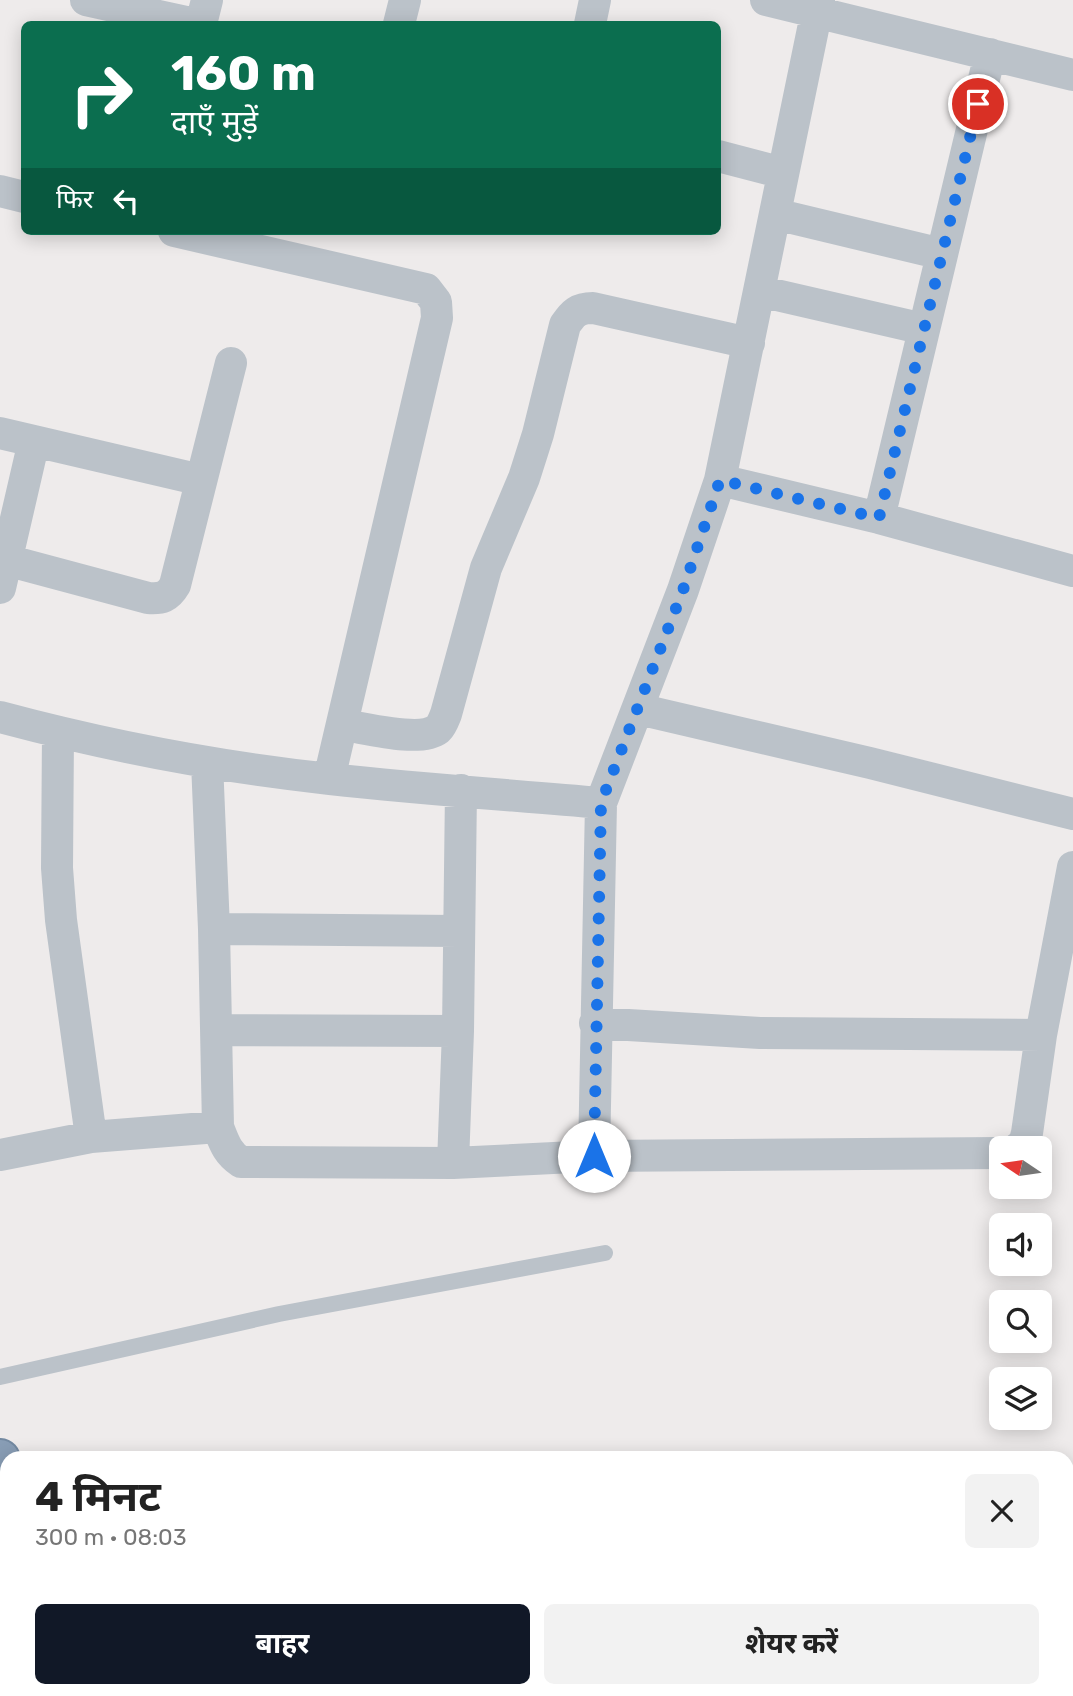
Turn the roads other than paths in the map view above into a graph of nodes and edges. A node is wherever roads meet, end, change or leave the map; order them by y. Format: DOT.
graph roads {
  1 [pos="86,0"];
  2 [pos="207,0"];
  3 [pos="405,0"];
  4 [pos="595,0"];
  5 [pos="766,0"];
  6 [pos="817,6"];
  7 [pos="181,21"];
  8 [pos="202,21"];
  9 [pos="401,21"];
  10 [pos="591,21"];
  11 [pos="990,54"];
  12 [pos="1073,75"];
  13 [pos="721,157"];
  14 [pos="783,173"];
  15 [pos="0,191"];
  16 [pos="21,196"];
  17 [pos="775,214"];
  18 [pos="191,235"];
  19 [pos="942,254"];
  20 [pos="759,291"];
  21 [pos="924,329"];
  22 [pos="749,343"];
  23 [pos="231,363"];
  24 [pos="0,433"];
  25 [pos="34,441"];
  26 [pos="201,480"];
  27 [pos="720,480"];
  28 [pos="879,518"];
  29 [pos="1072,568"];
  30 [pos="3,574"];
  31 [pos="638,709"];
  32 [pos="0,717"];
  33 [pos="343,725"];
  34 [pos="58,732"];
  35 [pos="207,762"];
  36 [pos="329,779"];
  37 [pos="461,790"];
  38 [pos="601,803"];
  39 [pos="1073,814"];
  40 [pos="1073,867"];
  41 [pos="214,929"];
  42 [pos="458,931"];
  43 [pos="595,1023"];
  44 [pos="216,1030"];
  45 [pos="458,1031"];
  46 [pos="1041,1035"];
  47 [pos="218,1127"];
  48 [pos="1026,1136"];
  49 [pos="90,1137"];
  50 [pos="989,1153"];
  51 [pos="0,1154"];
  52 [pos="594,1156"];
  53 [pos="453,1164"];
  54 [pos="606,1253"];
  55 [pos="0,1377"];
  1 -- 7 [label="street"];
  2 -- 8 [label="street"];
  3 -- 9 [label="street"];
  4 -- 10 [label="street"];
  5 -- 6 [label="street"];
  6 -- 11 [label="street"];
  6 -- 14 [label="street"];
  11 -- 12 [label="street"];
  11 -- 19 [label="street"];
  13 -- 14 [label="street"];
  14 -- 17 [label="street"];
  15 -- 16 [label="street"];
  17 -- 19 [label="street"];
  17 -- 20 [label="street"];
  18 -- 33 [label="street"];
  19 -- 21 [label="street"];
  20 -- 21 [label="street"];
  20 -- 22 [label="street"];
  21 -- 28 [label="street"];
  22 -- 27 [label="street"];
  22 -- 33 [label="street"];
  23 -- 26 [label="street"];
  24 -- 25 [label="street"];
  25 -- 26 [label="street"];
  25 -- 30 [label="street"];
  26 -- 30 [label="street"];
  27 -- 28 [label="street"];
  27 -- 31 [label="street"];
  28 -- 29 [label="street"];
  31 -- 38 [label="street"];
  31 -- 39 [label="street"];
  32 -- 34 [label="street"];
  33 -- 36 [label="street"];
  34 -- 35 [label="street"];
  34 -- 49 [label="street"];
  35 -- 36 [label="street"];
  35 -- 41 [label="street"];
  36 -- 37 [label="street"];
  37 -- 38 [label="street"];
  37 -- 42 [label="street"];
  38 -- 43 [label="street"];
  40 -- 46 [label="street"];
  41 -- 42 [label="street"];
  41 -- 44 [label="street"];
  42 -- 45 [label="street"];
  43 -- 46 [label="street"];
  43 -- 52 [label="street"];
  44 -- 45 [label="street"];
  44 -- 47 [label="street"];
  45 -- 53 [label="street"];
  46 -- 48 [label="street"];
  47 -- 49 [label="street"];
  47 -- 53 [label="street"];
  49 -- 51 [label="street"];
  50 -- 52 [label="street"];
  52 -- 53 [label="street"];
  54 -- 55 [label="lane"];
}
